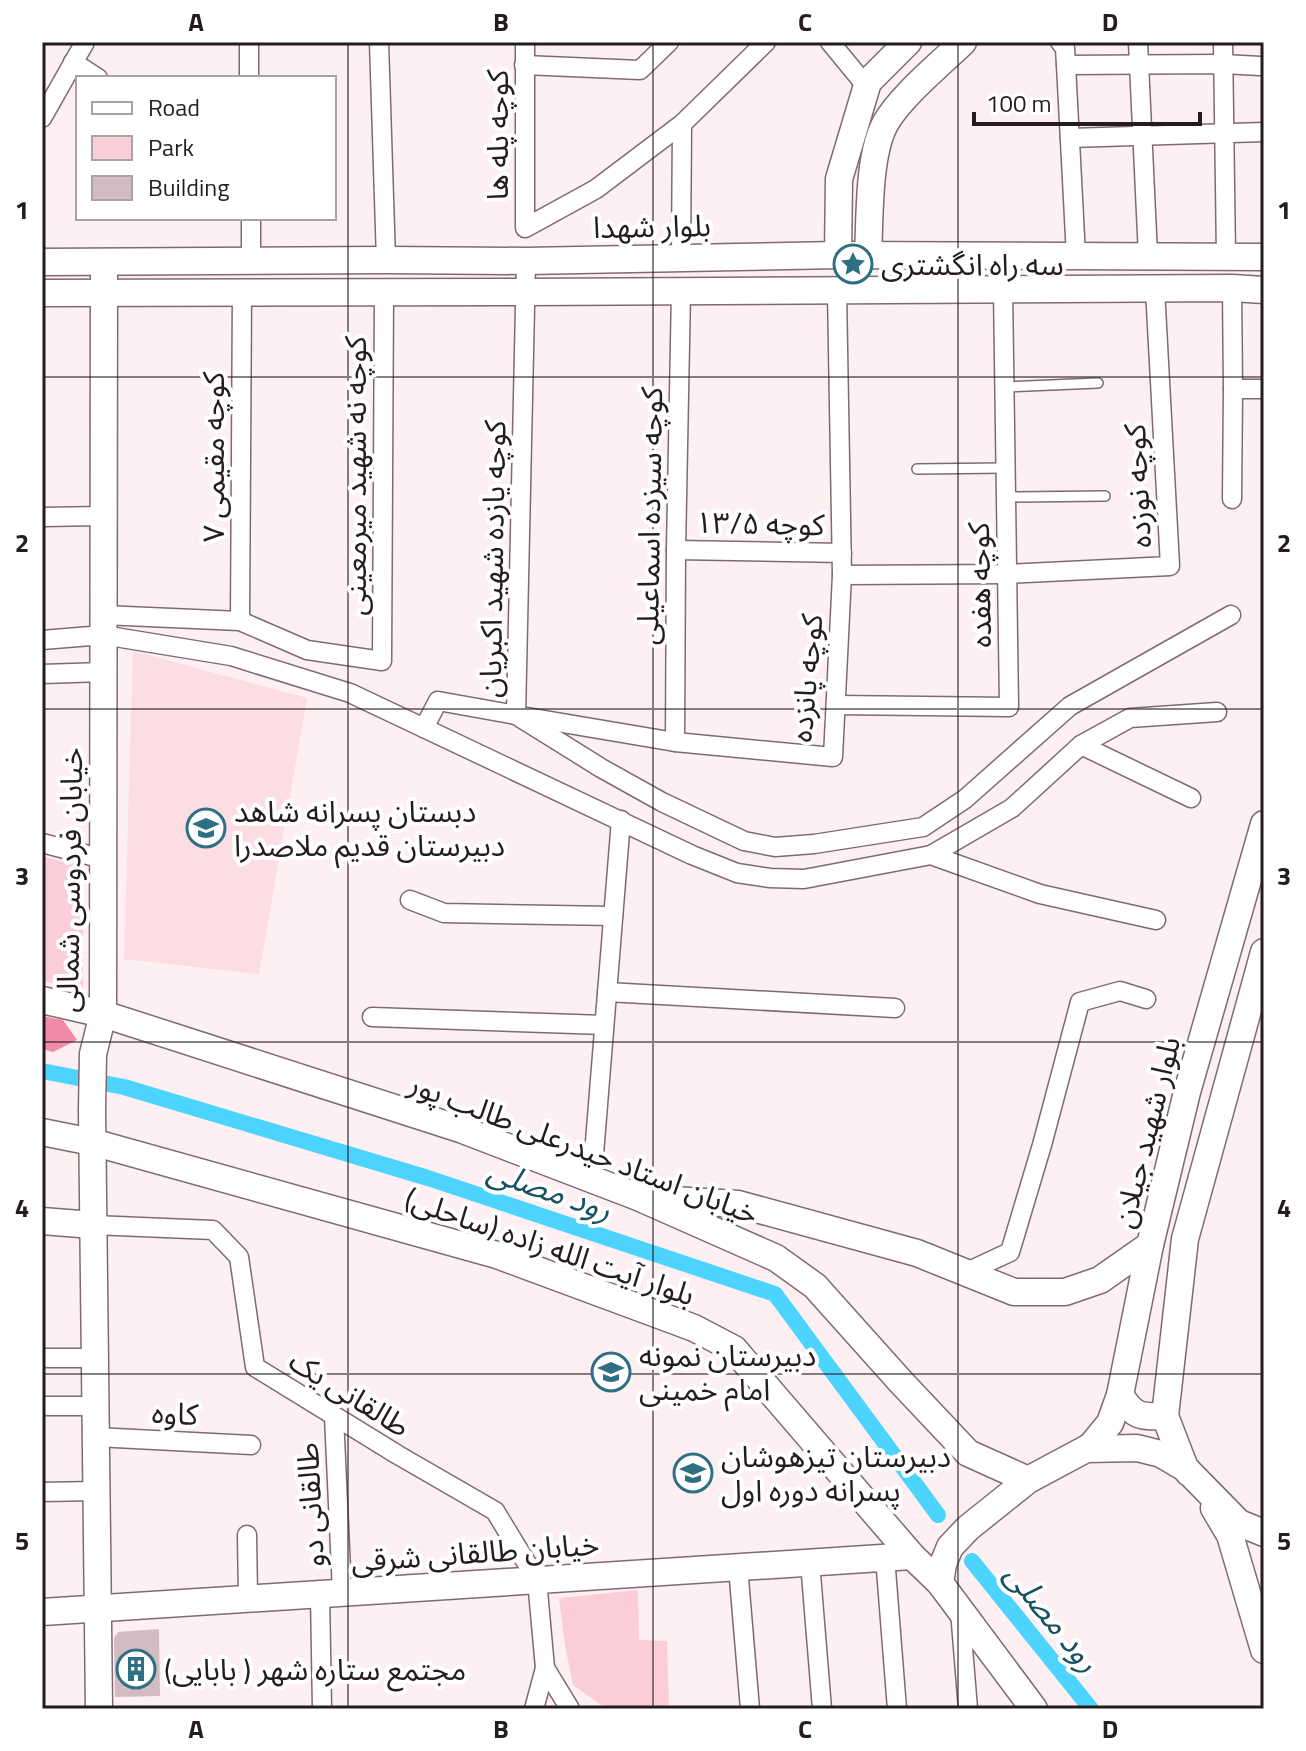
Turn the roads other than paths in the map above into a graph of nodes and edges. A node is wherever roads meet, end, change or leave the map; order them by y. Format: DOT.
graph roads {
  1 [pos="85,42"];
  2 [pos="249,42"];
  3 [pos="379,42"];
  4 [pos="525,42"];
  5 [pos="669,42"];
  6 [pos="766,42"];
  7 [pos="830,42"];
  8 [pos="908,42"];
  9 [pos="963,42"];
  10 [pos="1060,42"];
  11 [pos="1138,42"];
  12 [pos="1223,42"];
  13 [pos="73,62"];
  14 [pos="1223,64"];
  15 [pos="524,65"];
  16 [pos="1066,65"];
  17 [pos="1139,66"];
  18 [pos="1260,66"];
  19 [pos="95,76"];
  20 [pos="249,76"];
  21 [pos="867,87"];
  22 [pos="42,118"];
  23 [pos="682,124"];
  24 [pos="1264,132"];
  25 [pos="1224,133"];
  26 [pos="1142,136"];
  27 [pos="1070,138"];
  28 [pos="251,220"];
  29 [pos="838,255"];
  30 [pos="868,255"];
  31 [pos="681,256"];
  32 [pos="1076,256"];
  33 [pos="1148,256"];
  34 [pos="1226,257"];
  35 [pos="1264,257"];
  36 [pos="386,260"];
  37 [pos="251,261"];
  38 [pos="526,261"];
  39 [pos="42,262"];
  40 [pos="104,263"];
  41 [pos="1232,288"];
  42 [pos="1003,289"];
  43 [pos="1155,289"];
  44 [pos="1264,290"];
  45 [pos="681,291"];
  46 [pos="837,291"];
  47 [pos="103,292"];
  48 [pos="242,292"];
  49 [pos="384,292"];
  50 [pos="526,292"];
  51 [pos="42,293"];
  52 [pos="1098,383"];
  53 [pos="1004,387"];
  54 [pos="1233,389"];
  55 [pos="1264,389"];
  56 [pos="1005,468"];
  57 [pos="917,469"];
  58 [pos="1105,496"];
  59 [pos="1005,497"];
  60 [pos="1232,499"];
  61 [pos="103,516"];
  62 [pos="42,517"];
  63 [pos="676,550"];
  64 [pos="842,553"];
  65 [pos="1008,574"];
  66 [pos="842,575"];
  67 [pos="1231,615"];
  68 [pos="240,621"];
  69 [pos="103,625"];
  70 [pos="42,640"];
  71 [pos="103,672"];
  72 [pos="42,674"];
  73 [pos="837,705"];
  74 [pos="1217,712"];
  75 [pos="516,715"];
  76 [pos="424,728"];
  77 [pos="675,742"];
  78 [pos="1081,745"];
  79 [pos="1191,798"];
  80 [pos="621,820"];
  81 [pos="1264,824"];
  82 [pos="42,843"];
  83 [pos="931,855"];
  84 [pos="103,859"];
  85 [pos="410,900"];
  86 [pos="613,916"];
  87 [pos="1156,920"];
  88 [pos="1264,952"];
  89 [pos="607,992"];
  90 [pos="1146,999"];
  91 [pos="42,1000"];
  92 [pos="895,1008"];
  93 [pos="103,1014"];
  94 [pos="372,1017"];
  95 [pos="604,1025"];
  96 [pos="42,1132"];
  97 [pos="92,1142"];
  98 [pos="592,1179"];
  99 [pos="638,1197"];
  100 [pos="42,1221"];
  101 [pos="93,1225"];
  102 [pos="1150,1245"];
  103 [pos="965,1273"];
  104 [pos="42,1358"];
  105 [pos="95,1358"];
  106 [pos="1120,1395"];
  107 [pos="42,1406"];
  108 [pos="95,1406"];
  109 [pos="334,1416"];
  110 [pos="1165,1416"];
  111 [pos="96,1437"];
  112 [pos="251,1445"];
  113 [pos="1086,1449"];
  114 [pos="1185,1468"];
  115 [pos="1028,1480"];
  116 [pos="96,1491"];
  117 [pos="42,1492"];
  118 [pos="1264,1533"];
  119 [pos="247,1535"];
  120 [pos="912,1556"];
  121 [pos="885,1557"];
  122 [pos="810,1562"];
  123 [pos="738,1567"];
  124 [pos="537,1580"];
  125 [pos="940,1583"];
  126 [pos="331,1593"];
  127 [pos="248,1598"];
  128 [pos="98,1607"];
  129 [pos="960,1611"];
  130 [pos="42,1612"];
  131 [pos="1263,1635"];
  132 [pos="545,1668"];
  133 [pos="99,1709"];
  134 [pos="322,1709"];
  135 [pos="534,1709"];
  136 [pos="570,1709"];
  137 [pos="750,1709"];
  138 [pos="822,1709"];
  139 [pos="897,1709"];
  140 [pos="968,1709"];
  141 [pos="1034,1709"];
  1 -- 13 [label="street"];
  2 -- 20 [label="street"];
  3 -- 36 [label="street"];
  4 -- 15 [label="street, کوچه پله ها"];
  5 -- 15 [label="street"];
  6 -- 23 [label="street"];
  7 -- 21 [label="street"];
  8 -- 21 [label="main road"];
  9 -- 30 [label="main road"];
  10 -- 16 [label="street"];
  11 -- 17 [label="street"];
  12 -- 14 [label="street"];
  13 -- 19 [label="street"];
  13 -- 22 [label="street"];
  14 -- 17 [label="street"];
  14 -- 18 [label="street"];
  14 -- 25 [label="street"];
  15 -- 23 [label="street, کوچه پله ها"];
  16 -- 17 [label="street"];
  16 -- 27 [label="street"];
  17 -- 26 [label="street"];
  21 -- 29 [label="main road"];
  23 -- 31 [label="street"];
  24 -- 25 [label="street"];
  25 -- 26 [label="street"];
  25 -- 34 [label="street"];
  26 -- 27 [label="street"];
  26 -- 33 [label="street"];
  27 -- 32 [label="street"];
  28 -- 37 [label="street"];
  29 -- 30 [label="main road, بلوار شهدا"];
  29 -- 31 [label="main road, بلوار شهدا"];
  30 -- 32 [label="main road, بلوار شهدا"];
  31 -- 38 [label="main road, بلوار شهدا"];
  32 -- 33 [label="main road, بلوار شهدا"];
  33 -- 34 [label="main road, بلوار شهدا"];
  34 -- 35 [label="main road, بلوار شهدا"];
  36 -- 37 [label="main road, بلوار شهدا"];
  36 -- 38 [label="main road, بلوار شهدا"];
  37 -- 40 [label="main road, بلوار شهدا"];
  38 -- 50 [label="street, کوچه یازده شهید اکبریان"];
  39 -- 40 [label="main road, بلوار شهدا"];
  40 -- 47 [label="main road, خیابان فردوسی شمالی"];
  41 -- 43 [label="main road"];
  41 -- 44 [label="main road"];
  41 -- 54 [label="street"];
  42 -- 43 [label="main road"];
  42 -- 46 [label="main road"];
  42 -- 53 [label="street, کوچه هفده"];
  43 -- 65 [label="street, کوچه نوزده"];
  45 -- 46 [label="main road"];
  45 -- 50 [label="main road"];
  45 -- 63 [label="street, کوچه سیزده اسماعیلی"];
  46 -- 64 [label="street, کوچه پانزده"];
  47 -- 48 [label="main road"];
  47 -- 51 [label="main road"];
  47 -- 61 [label="main road, خیابان فردوسی شمالی"];
  48 -- 49 [label="main road"];
  48 -- 68 [label="street, کوچه مقیمی ۷"];
  49 -- 50 [label="main road"];
  49 -- 68 [label="street, کوچه نه شهید میرمعینی"];
  50 -- 75 [label="street, کوچه یازده شهید اکبریان"];
  52 -- 53 [label="lane"];
  53 -- 56 [label="street, کوچه هفده"];
  54 -- 55 [label="street"];
  54 -- 60 [label="street"];
  56 -- 57 [label="lane"];
  56 -- 59 [label="street, کوچه هفده"];
  58 -- 59 [label="lane"];
  59 -- 65 [label="street, کوچه هفده"];
  61 -- 62 [label="street"];
  61 -- 69 [label="main road, خیابان فردوسی شمالی"];
  63 -- 64 [label="street, کوچه ۱۳/۵"];
  63 -- 77 [label="street, کوچه سیزده اسماعیلی"];
  64 -- 66 [label="street, کوچه پانزده"];
  65 -- 66 [label="street"];
  65 -- 73 [label="street, کوچه هفده"];
  66 -- 73 [label="street, کوچه پانزده"];
  67 -- 75 [label="street"];
  68 -- 69 [label="street"];
  69 -- 70 [label="street"];
  69 -- 71 [label="main road, خیابان فردوسی شمالی"];
  69 -- 76 [label="street"];
  71 -- 72 [label="street"];
  71 -- 84 [label="main road, خیابان فردوسی شمالی"];
  73 -- 77 [label="street, کوچه پانزده"];
  74 -- 78 [label="street"];
  75 -- 76 [label="street, کوچه یازده شهید اکبریان"];
  75 -- 77 [label="street, کوچه پانزده"];
  76 -- 80 [label="street"];
  78 -- 79 [label="street"];
  78 -- 83 [label="street"];
  80 -- 83 [label="street"];
  80 -- 86 [label="street"];
  81 -- 102 [label="main road, بلوار شهید جیلان"];
  82 -- 84 [label="street"];
  83 -- 87 [label="street"];
  84 -- 93 [label="main road, خیابان فردوسی شمالی"];
  85 -- 86 [label="street"];
  86 -- 89 [label="street"];
  88 -- 110 [label="main road"];
  89 -- 92 [label="street"];
  89 -- 95 [label="street"];
  90 -- 103 [label="street"];
  91 -- 93 [label="main road, خیابان استاد حیدرعلی طالب پور"];
  93 -- 97 [label="main road, خیابان فردوسی شمالی"];
  93 -- 98 [label="main road, خیابان استاد حیدرعلی طالب پور"];
  94 -- 95 [label="street"];
  95 -- 98 [label="street"];
  96 -- 97 [label="main road, بلوار آیت الله زاده (ساحلی)"];
  97 -- 101 [label="main road, خیابان فردوسی شمالی"];
  97 -- 120 [label="main road, بلوار آیت الله زاده (ساحلی)"];
  98 -- 99 [label="main road, خیابان استاد حیدرعلی طالب پور"];
  99 -- 103 [label="main road"];
  99 -- 115 [label="main road, خیابان استاد حیدرعلی طالب پور"];
  100 -- 101 [label="main road"];
  101 -- 105 [label="main road, خیابان فردوسی شمالی"];
  101 -- 109 [label="street, طالقانی یک"];
  102 -- 103 [label="main road"];
  102 -- 106 [label="main road, بلوار شهید جیلان"];
  104 -- 105 [label="street"];
  105 -- 108 [label="main road, خیابان فردوسی شمالی"];
  106 -- 110 [label="main road"];
  106 -- 113 [label="main road, بلوار شهید جیلان"];
  107 -- 108 [label="street"];
  108 -- 111 [label="main road, خیابان فردوسی شمالی"];
  109 -- 124 [label="street, طالقانی یک"];
  109 -- 126 [label="street, طالقانی دو"];
  110 -- 114 [label="main road"];
  111 -- 112 [label="street, کاوه"];
  111 -- 116 [label="main road, خیابان فردوسی شمالی"];
  113 -- 114 [label="main road"];
  113 -- 115 [label="main road"];
  114 -- 118 [label="main road"];
  114 -- 131 [label="main road"];
  115 -- 125 [label="main road"];
  116 -- 117 [label="street"];
  116 -- 128 [label="main road, خیابان فردوسی شمالی"];
  119 -- 127 [label="street"];
  120 -- 121 [label="main road, خیابان طالقانی شرقی"];
  120 -- 125 [label="main road, بلوار آیت الله زاده (ساحلی)"];
  121 -- 122 [label="main road, خیابان طالقانی شرقی"];
  121 -- 139 [label="street"];
  122 -- 123 [label="main road, خیابان طالقانی شرقی"];
  122 -- 138 [label="street"];
  123 -- 124 [label="main road, خیابان طالقانی شرقی"];
  123 -- 137 [label="street"];
  124 -- 126 [label="main road, خیابان طالقانی شرقی"];
  124 -- 132 [label="street"];
  125 -- 129 [label="main road, بلوار آیت الله زاده (ساحلی)"];
  126 -- 127 [label="main road, خیابان طالقانی شرقی"];
  126 -- 134 [label="street, طالقانی دو"];
  127 -- 128 [label="main road, خیابان طالقانی شرقی"];
  128 -- 130 [label="main road, خیابان طالقانی شرقی"];
  128 -- 133 [label="main road, خیابان فردوسی شمالی"];
  129 -- 140 [label="street"];
  129 -- 141 [label="main road, بلوار آیت الله زاده (ساحلی)"];
  132 -- 135 [label="street"];
  132 -- 136 [label="street"];
}
